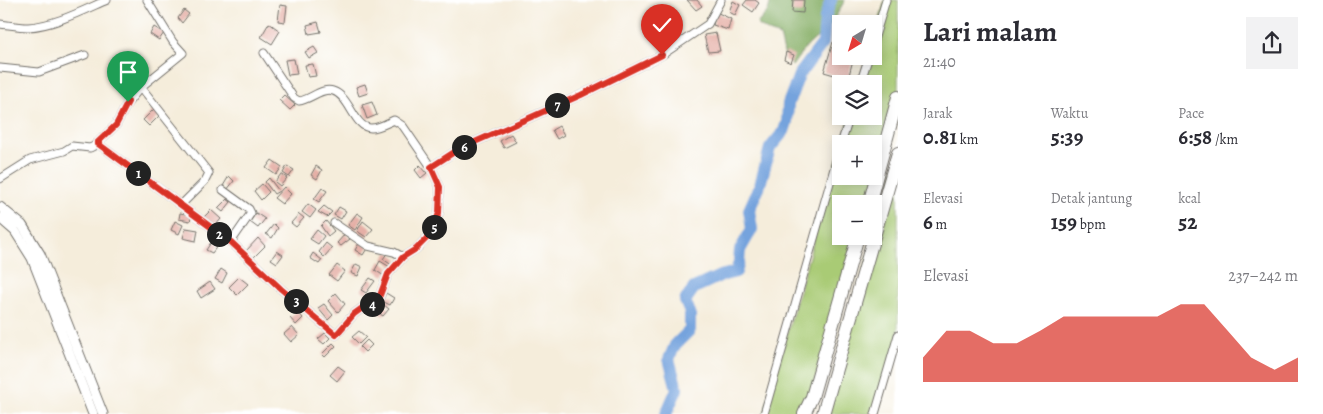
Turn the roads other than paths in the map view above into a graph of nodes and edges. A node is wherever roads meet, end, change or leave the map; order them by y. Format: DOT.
graph roads {
  1 [pos="107,0"];
  2 [pos="147,0"];
  3 [pos="721,0"];
  4 [pos="886,0"];
  5 [pos="882,15"];
  6 [pos="0,24"];
  7 [pos="264,53"];
  8 [pos="85,55"];
  9 [pos="0,68"];
  10 [pos="142,87"];
  11 [pos="898,97"];
  12 [pos="97,143"];
  13 [pos="898,153"];
  14 [pos="431,167"];
  15 [pos="832,176"];
  16 [pos="0,179"];
  17 [pos="223,190"];
  18 [pos="871,195"];
  19 [pos="181,205"];
  20 [pos="0,207"];
  21 [pos="0,218"];
  22 [pos="334,223"];
  23 [pos="231,242"];
  24 [pos="855,245"];
  25 [pos="403,257"];
  26 [pos="898,335"];
  27 [pos="93,414"];
  28 [pos="103,414"];
  29 [pos="764,414"];
  30 [pos="804,414"];
  31 [pos="823,414"];
  32 [pos="875,414"];
  1 -- 6 [label="street"];
  2 -- 10 [label="street"];
  3 -- 14 [label="street"];
  4 -- 5 [label="street"];
  7 -- 14 [label="street"];
  8 -- 9 [label="street"];
  10 -- 12 [label="street"];
  10 -- 19 [label="street"];
  11 -- 18 [label="highway"];
  12 -- 16 [label="street"];
  12 -- 19 [label="street"];
  13 -- 31 [label="highway"];
  14 -- 25 [label="street"];
  15 -- 29 [label="street"];
  17 -- 23 [label="street"];
  19 -- 23 [label="street"];
  20 -- 28 [label="street"];
  21 -- 27 [label="street"];
  22 -- 25 [label="street"];
  23 -- 25 [label="street"];
  24 -- 30 [label="highway"];
  26 -- 32 [label="street"];
}
